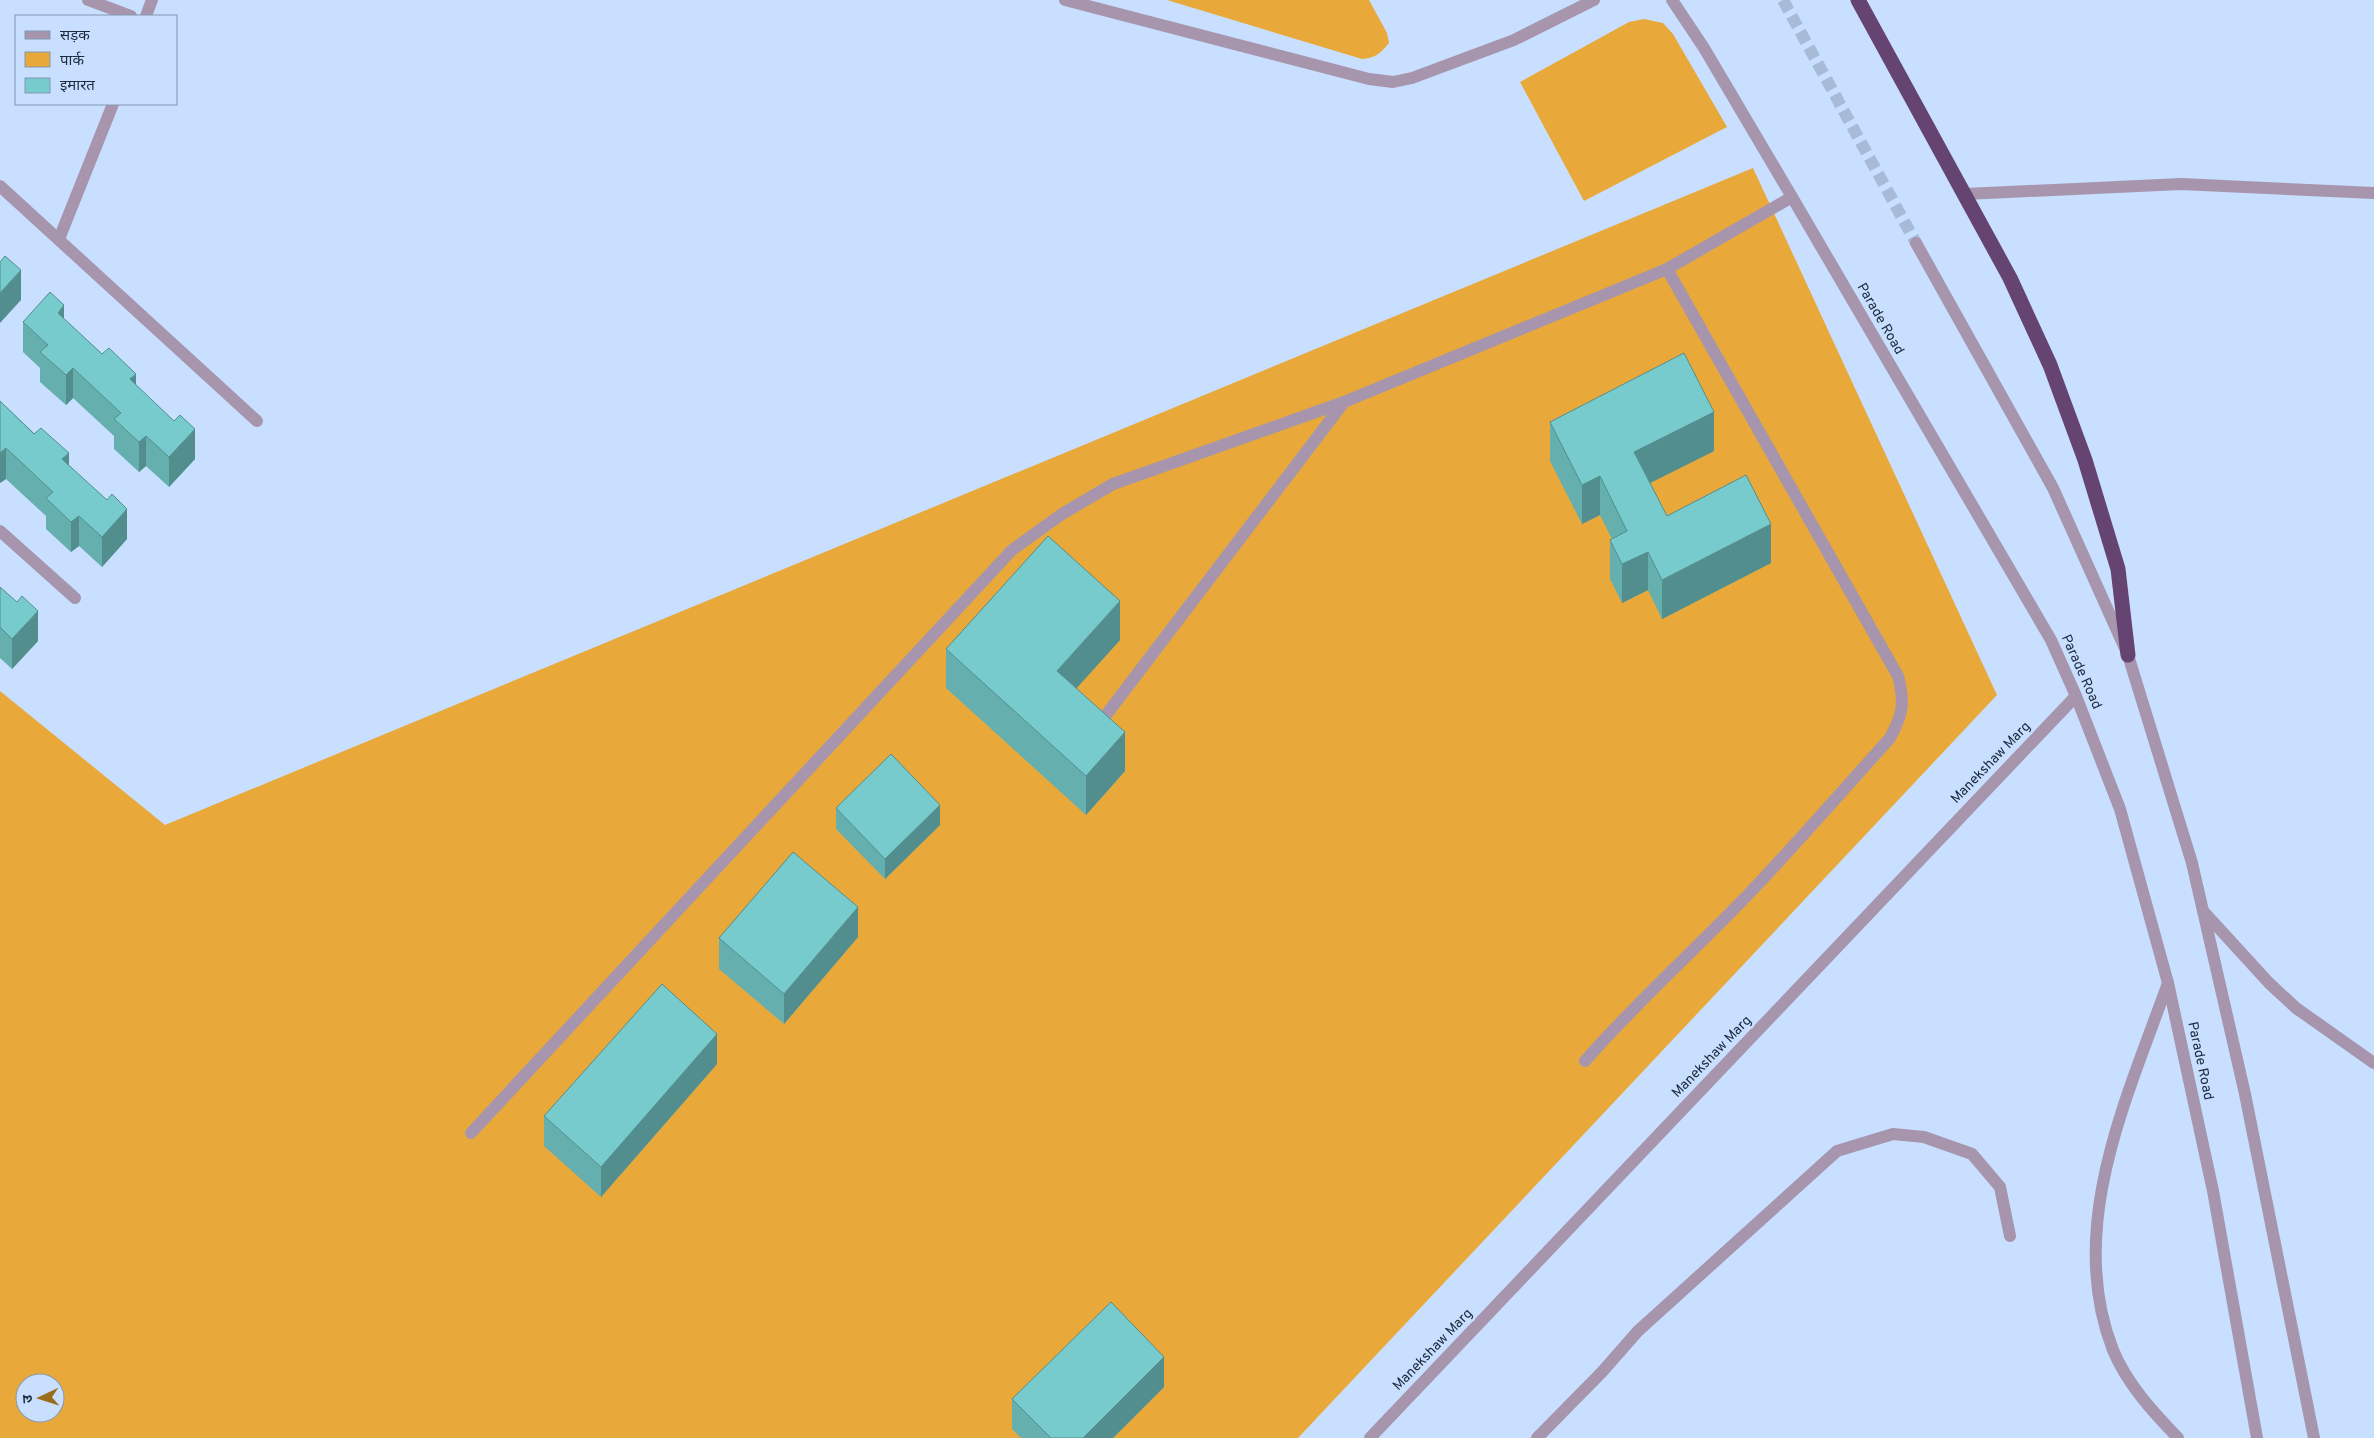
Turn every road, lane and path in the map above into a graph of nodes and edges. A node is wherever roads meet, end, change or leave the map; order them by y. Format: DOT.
graph roads {
  1 [pos="88,0"];
  2 [pos="152,0"];
  3 [pos="1065,0"];
  4 [pos="1594,0"];
  5 [pos="1672,0"];
  6 [pos="1858,0"];
  7 [pos="128,15"];
  8 [pos="146,15"];
  9 [pos="113,105"];
  10 [pos="0,186"];
  11 [pos="2374,193"];
  12 [pos="1965,194"];
  13 [pos="1792,197"];
  14 [pos="59,239"];
  15 [pos="1916,243"];
  16 [pos="1667,269"];
  17 [pos="1344,402"];
  18 [pos="257,421"];
  19 [pos="0,531"];
  20 [pos="75,598"];
  21 [pos="2128,655"];
  22 [pos="2076,696"];
  23 [pos="1106,716"];
  24 [pos="2202,910"];
  25 [pos="2168,983"];
  26 [pos="1585,1061"];
  27 [pos="2374,1063"];
  28 [pos="471,1133"];
  29 [pos="2010,1236"];
  30 [pos="1370,1438"];
  31 [pos="1537,1438"];
  32 [pos="2178,1438"];
  33 [pos="2257,1438"];
  34 [pos="2314,1438"];
  1 -- 7 [label="street"];
  2 -- 8 [label="street"];
  3 -- 4 [label="street"];
  5 -- 13 [label="street, Parade Road"];
  6 -- 12 [label="highway"];
  9 -- 14 [label="street"];
  10 -- 14 [label="street"];
  11 -- 12 [label="street"];
  12 -- 21 [label="highway"];
  13 -- 16 [label="street"];
  13 -- 22 [label="street, Parade Road"];
  14 -- 18 [label="street"];
  15 -- 21 [label="street"];
  16 -- 17 [label="street"];
  16 -- 26 [label="street"];
  17 -- 23 [label="street"];
  17 -- 28 [label="street"];
  19 -- 20 [label="street"];
  21 -- 24 [label="street"];
  22 -- 25 [label="street, Parade Road"];
  22 -- 30 [label="street, Manekshaw Marg"];
  24 -- 27 [label="street"];
  24 -- 34 [label="street"];
  25 -- 32 [label="street"];
  25 -- 33 [label="street, Parade Road"];
  29 -- 31 [label="street"];
}
